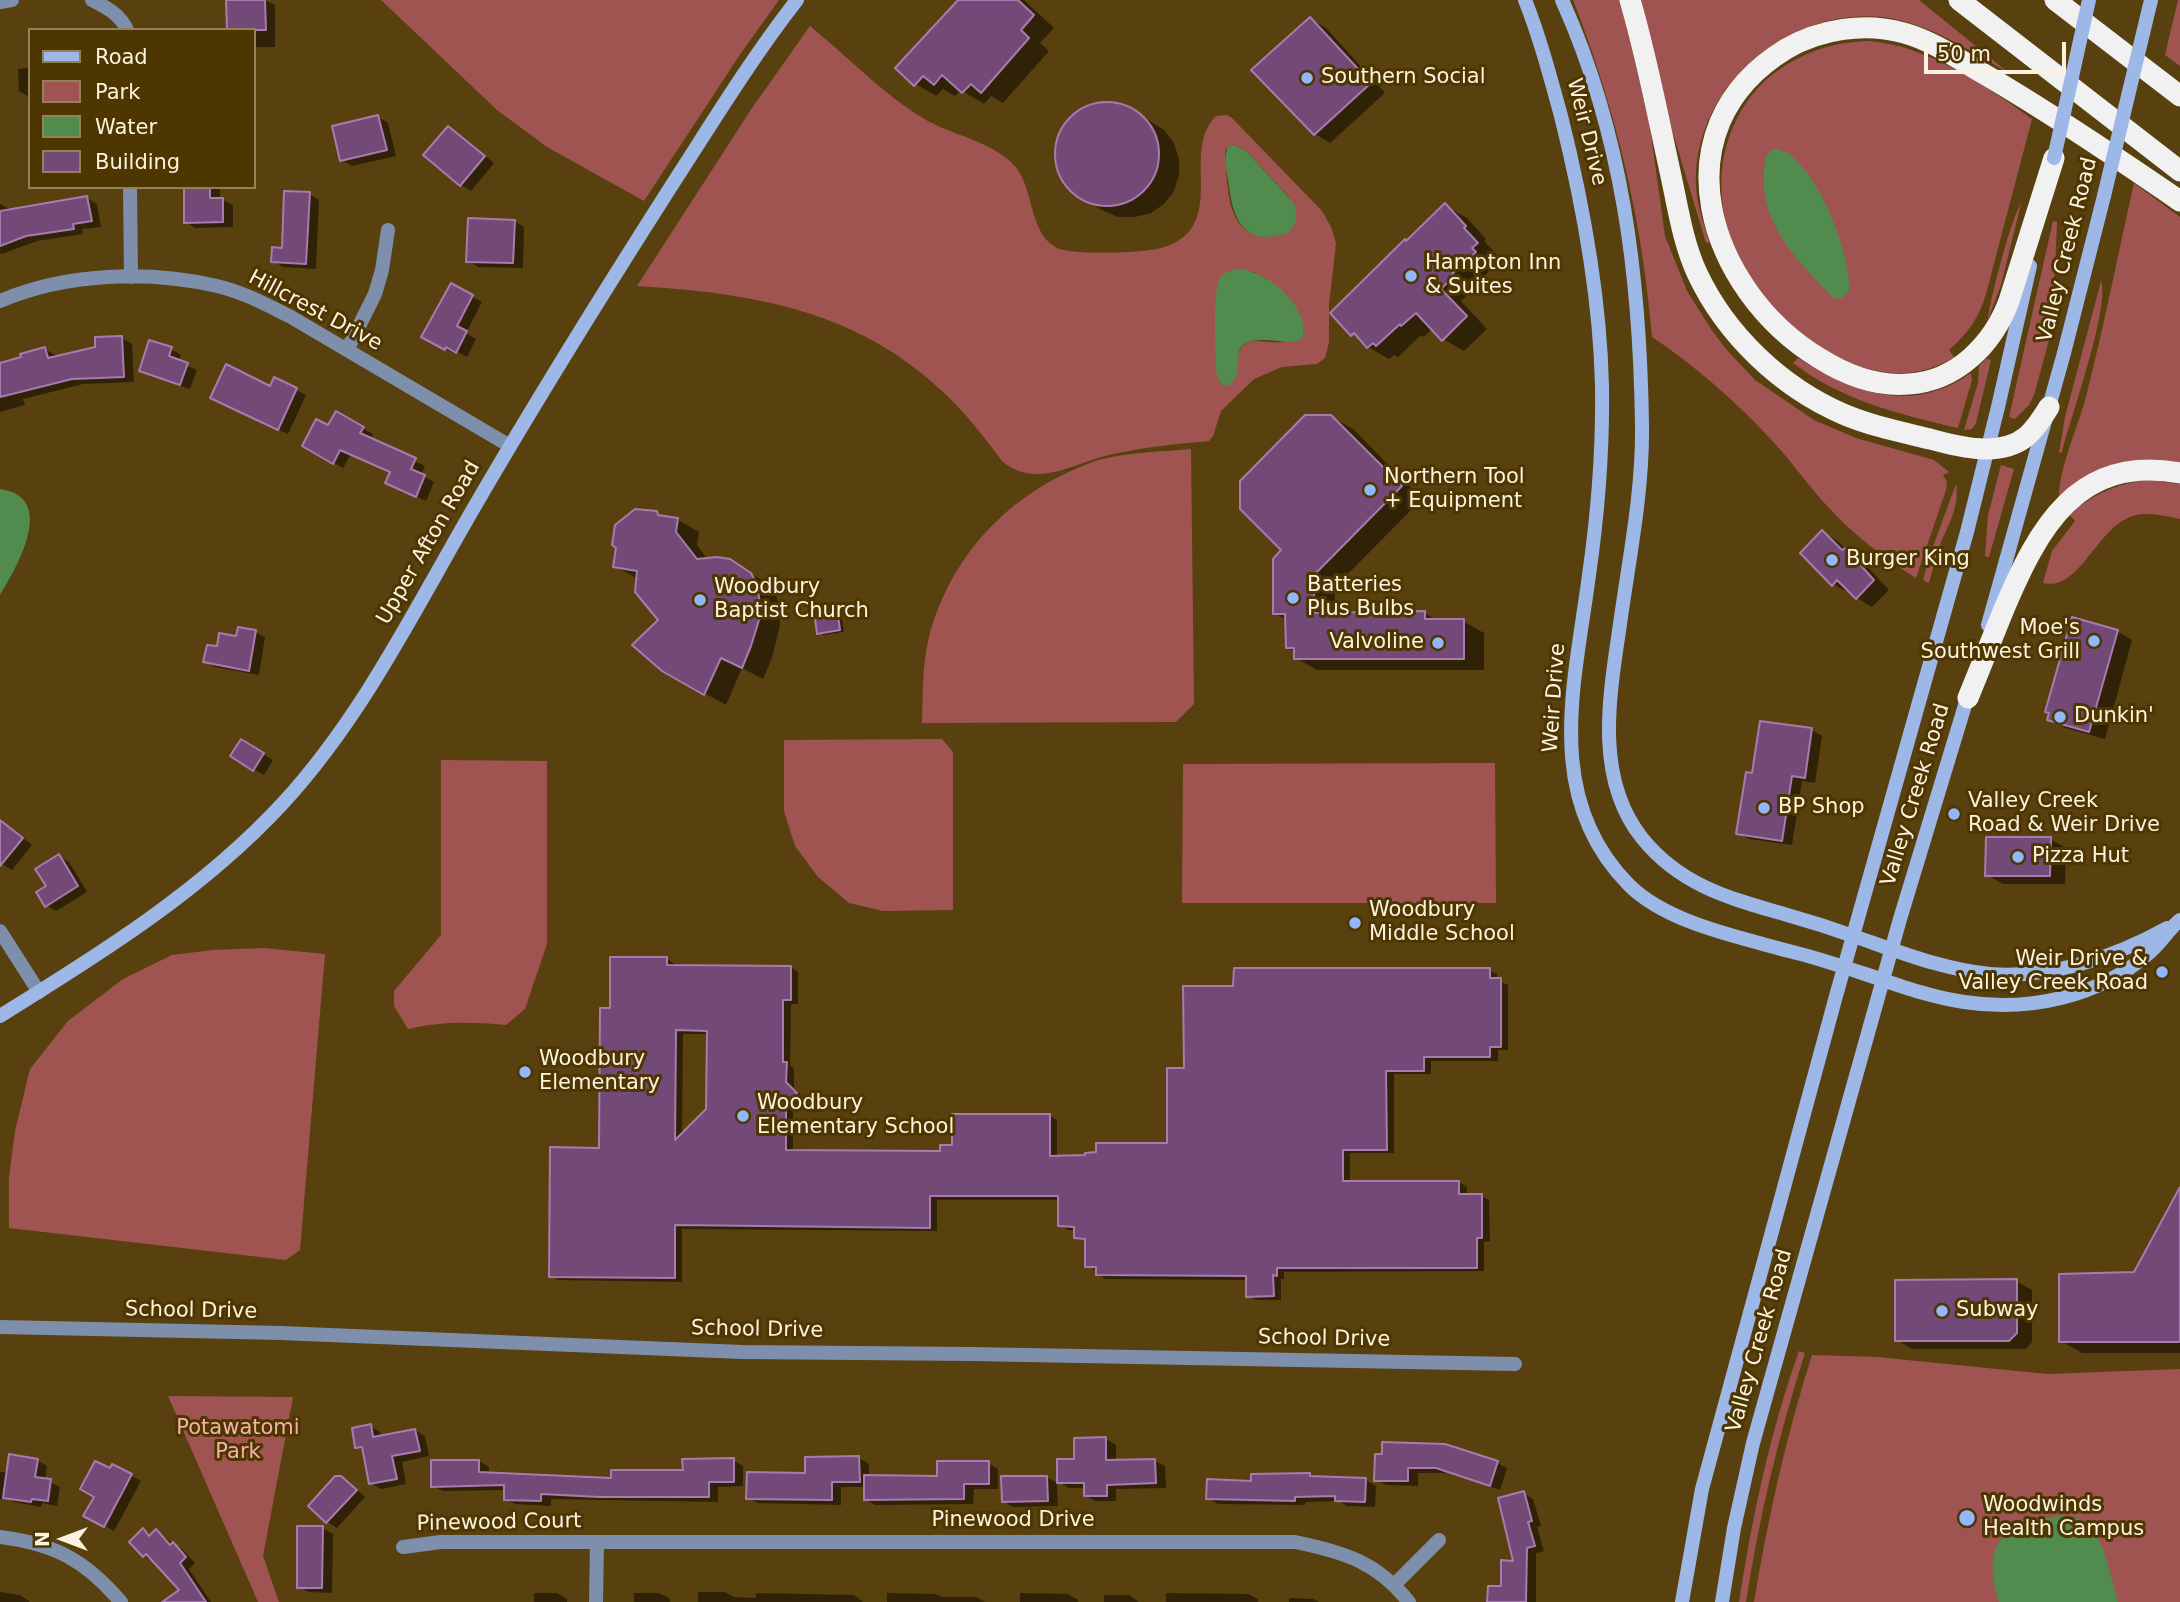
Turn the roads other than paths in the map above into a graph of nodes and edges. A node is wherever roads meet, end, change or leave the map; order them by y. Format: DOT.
graph roads {
  1 [pos="12,0"];
  2 [pos="92,0"];
  3 [pos="797,0"];
  4 [pos="1525,0"];
  5 [pos="1562,0"];
  6 [pos="1630,0"];
  7 [pos="1959,0"];
  8 [pos="2055,0"];
  9 [pos="2089,0"];
  10 [pos="2151,0"];
  11 [pos="0,2"];
  12 [pos="114,4"];
  13 [pos="126,28"];
  14 [pos="2180,96"];
  15 [pos="2054,158"];
  16 [pos="2180,171"];
  17 [pos="130,189"];
  18 [pos="2180,201"];
  19 [pos="388,230"];
  20 [pos="131,277"];
  21 [pos="0,301"];
  22 [pos="347,350"];
  23 [pos="2049,407"];
  24 [pos="510,446"];
  25 [pos="1988,449"];
  26 [pos="2180,473"];
  27 [pos="1968,698"];
  28 [pos="2177,922"];
  29 [pos="0,931"];
  30 [pos="1853,936"];
  31 [pos="1891,949"];
  32 [pos="1844,967"];
  33 [pos="1883,980"];
  34 [pos="39,992"];
  35 [pos="0,1016"];
  36 [pos="0,1327"];
  37 [pos="1514,1364"];
  38 [pos="0,1537"];
  39 [pos="1438,1540"];
  40 [pos="597,1542"];
  41 [pos="403,1547"];
  42 [pos="1395,1584"];
  43 [pos="121,1602"];
  44 [pos="597,1602"];
  45 [pos="1409,1602"];
  46 [pos="1682,1602"];
  47 [pos="1721,1602"];
  1 -- 11 [label="street"];
  2 -- 12 [label="street"];
  3 -- 24 [label="street, Upper Afton Road"];
  4 -- 32 [label="street, Weir Drive"];
  5 -- 30 [label="street, Weir Drive"];
  6 -- 25 [label="highway"];
  7 -- 16 [label="highway"];
  8 -- 14 [label="highway"];
  9 -- 15 [label="street, Valley Creek Road, bridge"];
  10 -- 23 [label="street, Valley Creek Road, bridge"];
  12 -- 13 [label="street"];
  15 -- 18 [label="highway"];
  15 -- 25 [label="street, Valley Creek Road"];
  17 -- 20 [label="street"];
  19 -- 22 [label="street"];
  20 -- 21 [label="street, Hillcrest Drive"];
  20 -- 22 [label="street, Hillcrest Drive"];
  22 -- 24 [label="street, Hillcrest Drive"];
  23 -- 25 [label="highway"];
  23 -- 27 [label="street, Valley Creek Road"];
  24 -- 34 [label="street, Upper Afton Road"];
  25 -- 30 [label="street, Valley Creek Road"];
  26 -- 27 [label="highway"];
  27 -- 31 [label="street, Valley Creek Road"];
  28 -- 31 [label="street, Weir Drive"];
  28 -- 33 [label="street, Weir Drive"];
  29 -- 34 [label="street"];
  30 -- 31 [label="street, Weir Drive"];
  30 -- 32 [label="street, Valley Creek Road"];
  31 -- 33 [label="street, Valley Creek Road"];
  32 -- 33 [label="street, Weir Drive"];
  32 -- 46 [label="street, Valley Creek Road"];
  33 -- 47 [label="street, Valley Creek Road"];
  34 -- 35 [label="street, Upper Afton Road"];
  36 -- 37 [label="street, School Drive"];
  38 -- 43 [label="street"];
  39 -- 42 [label="street"];
  40 -- 41 [label="street, Pinewood Court"];
  40 -- 42 [label="street, Pinewood Drive"];
  40 -- 44 [label="street"];
  42 -- 45 [label="street, Pinewood Drive"];
}
